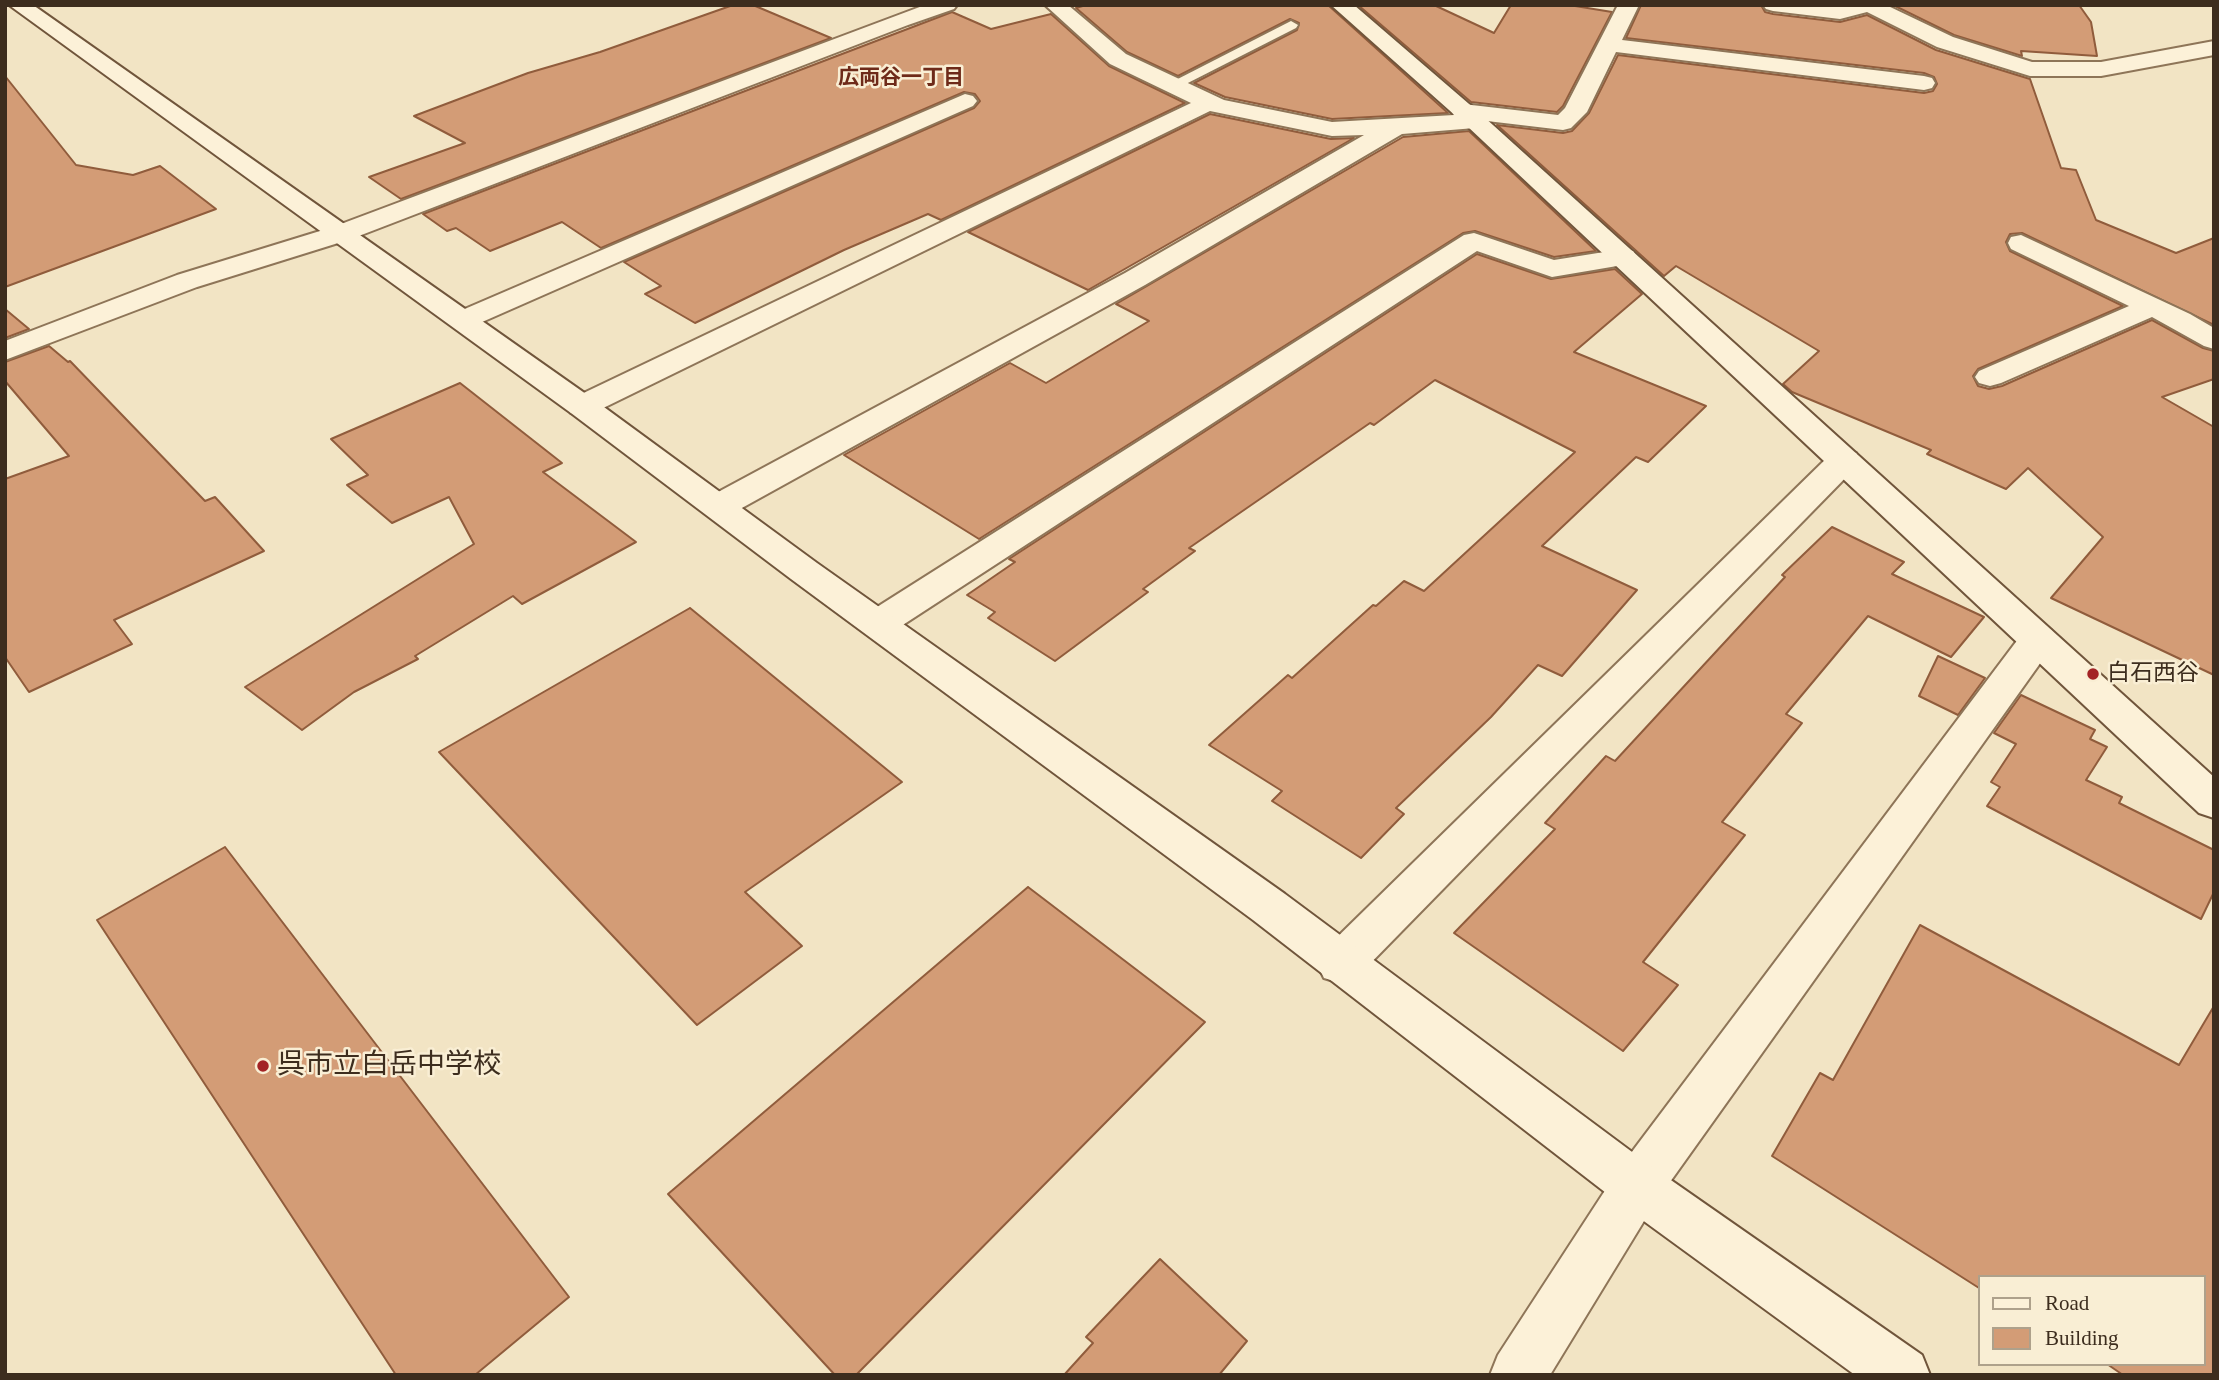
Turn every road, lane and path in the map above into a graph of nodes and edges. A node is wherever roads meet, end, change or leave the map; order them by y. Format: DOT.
graph roads {
  1 [pos="19,5"];
  2 [pos="1055,5"];
  3 [pos="1341,5"];
  4 [pos="1629,5"];
  5 [pos="1773,5"];
  6 [pos="1869,5"];
  7 [pos="939,6"];
  8 [pos="1291,25"];
  9 [pos="1609,45"];
  10 [pos="2214,48"];
  11 [pos="1924,83"];
  12 [pos="1173,85"];
  13 [pos="965,101"];
  14 [pos="1209,103"];
  15 [pos="1469,116"];
  16 [pos="1396,127"];
  17 [pos="342,233"];
  18 [pos="2021,243"];
  19 [pos="1623,257"];
  20 [pos="2152,307"];
  21 [pos="463,320"];
  22 [pos="2214,340"];
  23 [pos="5,351"];
  24 [pos="1990,377"];
  25 [pos="582,406"];
  26 [pos="1844,460"];
  27 [pos="719,506"];
  28 [pos="879,623"];
  29 [pos="2038,639"];
  30 [pos="2214,802"];
  31 [pos="1340,964"];
  32 [pos="1637,1186"];
  33 [pos="1518,1375"];
  34 [pos="1902,1375"];
  1 -- 17 [label="street"];
  2 -- 12 [label="street"];
  3 -- 15 [label="street"];
  4 -- 9 [label="street"];
  5 -- 6 [label="street"];
  6 -- 10 [label="street"];
  7 -- 17 [label="street"];
  8 -- 12 [label="lane"];
  9 -- 11 [label="street"];
  9 -- 15 [label="street"];
  12 -- 14 [label="street"];
  13 -- 21 [label="street"];
  14 -- 16 [label="street"];
  14 -- 25 [label="street"];
  15 -- 16 [label="street"];
  15 -- 19 [label="street"];
  16 -- 27 [label="street"];
  17 -- 21 [label="street"];
  17 -- 23 [label="street"];
  18 -- 20 [label="street"];
  19 -- 26 [label="street"];
  19 -- 28 [label="street"];
  20 -- 22 [label="street"];
  20 -- 24 [label="street"];
  21 -- 25 [label="street"];
  25 -- 27 [label="street"];
  26 -- 29 [label="street"];
  26 -- 31 [label="street"];
  27 -- 28 [label="street"];
  28 -- 31 [label="street"];
  29 -- 30 [label="street"];
  29 -- 32 [label="street"];
  31 -- 32 [label="street"];
  32 -- 33 [label="street"];
  32 -- 34 [label="street"];
}
